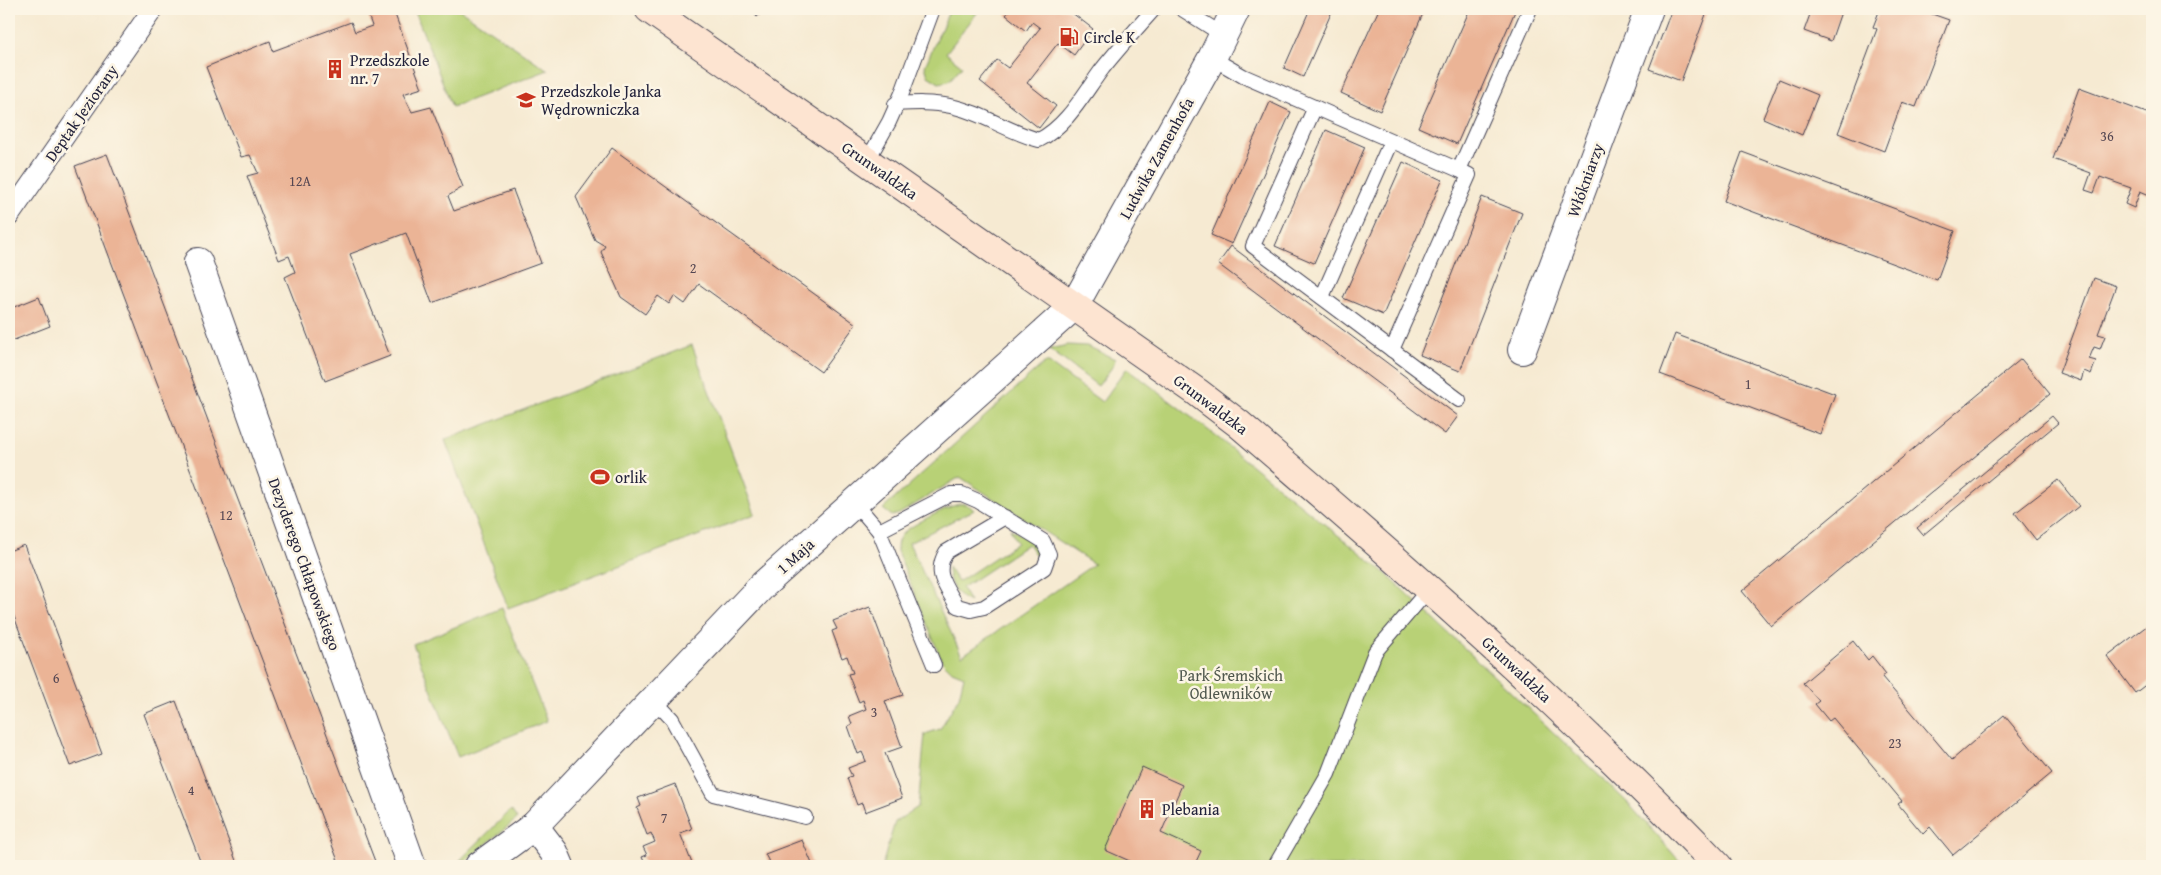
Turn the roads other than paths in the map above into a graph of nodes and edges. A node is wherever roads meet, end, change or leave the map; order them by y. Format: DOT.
graph roads {
  1 [pos="153,9"];
  2 [pos="649,9"];
  3 [pos="933,9"];
  4 [pos="1154,9"];
  5 [pos="1182,9"];
  6 [pos="1236,9"];
  7 [pos="1530,9"];
  8 [pos="1649,9"];
  9 [pos="1218,46"];
  10 [pos="896,104"];
  11 [pos="1315,107"];
  12 [pos="1391,140"];
  13 [pos="867,161"];
  14 [pos="1459,170"];
  15 [pos="9,216"];
  16 [pos="198,262"];
  17 [pos="1322,297"];
  18 [pos="1074,306"];
  19 [pos="1392,350"];
  20 [pos="1522,350"];
  21 [pos="1459,400"];
  22 [pos="854,503"];
  23 [pos="1005,517"];
  24 [pos="879,531"];
  25 [pos="1429,589"];
  26 [pos="934,665"];
  27 [pos="654,700"];
  28 [pos="805,817"];
  29 [pos="534,826"];
  30 [pos="412,866"];
  31 [pos="479,866"];
  32 [pos="560,866"];
  33 [pos="1275,866"];
  34 [pos="1718,866"];
  1 -- 15 [label="street, Deptak Jeziorany"];
  2 -- 13 [label="main road, Grunwaldzka"];
  3 -- 10 [label="lane"];
  4 -- 10 [label="lane"];
  5 -- 9 [label="lane"];
  6 -- 9 [label="street, Ludwika Zamenhofa"];
  7 -- 14 [label="lane"];
  8 -- 20 [label="street, Włókniarzy"];
  9 -- 11 [label="lane"];
  9 -- 18 [label="street, Ludwika Zamenhofa"];
  10 -- 13 [label="lane"];
  11 -- 12 [label="lane"];
  11 -- 17 [label="lane"];
  12 -- 14 [label="lane"];
  12 -- 17 [label="lane"];
  13 -- 18 [label="main road, Grunwaldzka"];
  14 -- 19 [label="lane"];
  16 -- 30 [label="street, Dezyderego Chłapowskiego"];
  17 -- 19 [label="lane"];
  18 -- 22 [label="street, 1 Maja"];
  18 -- 25 [label="main road, Grunwaldzka"];
  19 -- 21 [label="lane"];
  22 -- 24 [label="lane"];
  22 -- 27 [label="street, 1 Maja"];
  23 -- 23 [label="lane"];
  23 -- 24 [label="lane"];
  24 -- 26 [label="lane"];
  25 -- 33 [label="lane"];
  25 -- 34 [label="main road, Grunwaldzka"];
  27 -- 28 [label="lane"];
  27 -- 29 [label="street, 1 Maja"];
  29 -- 31 [label="street, 1 Maja"];
  29 -- 32 [label="street"];
}
